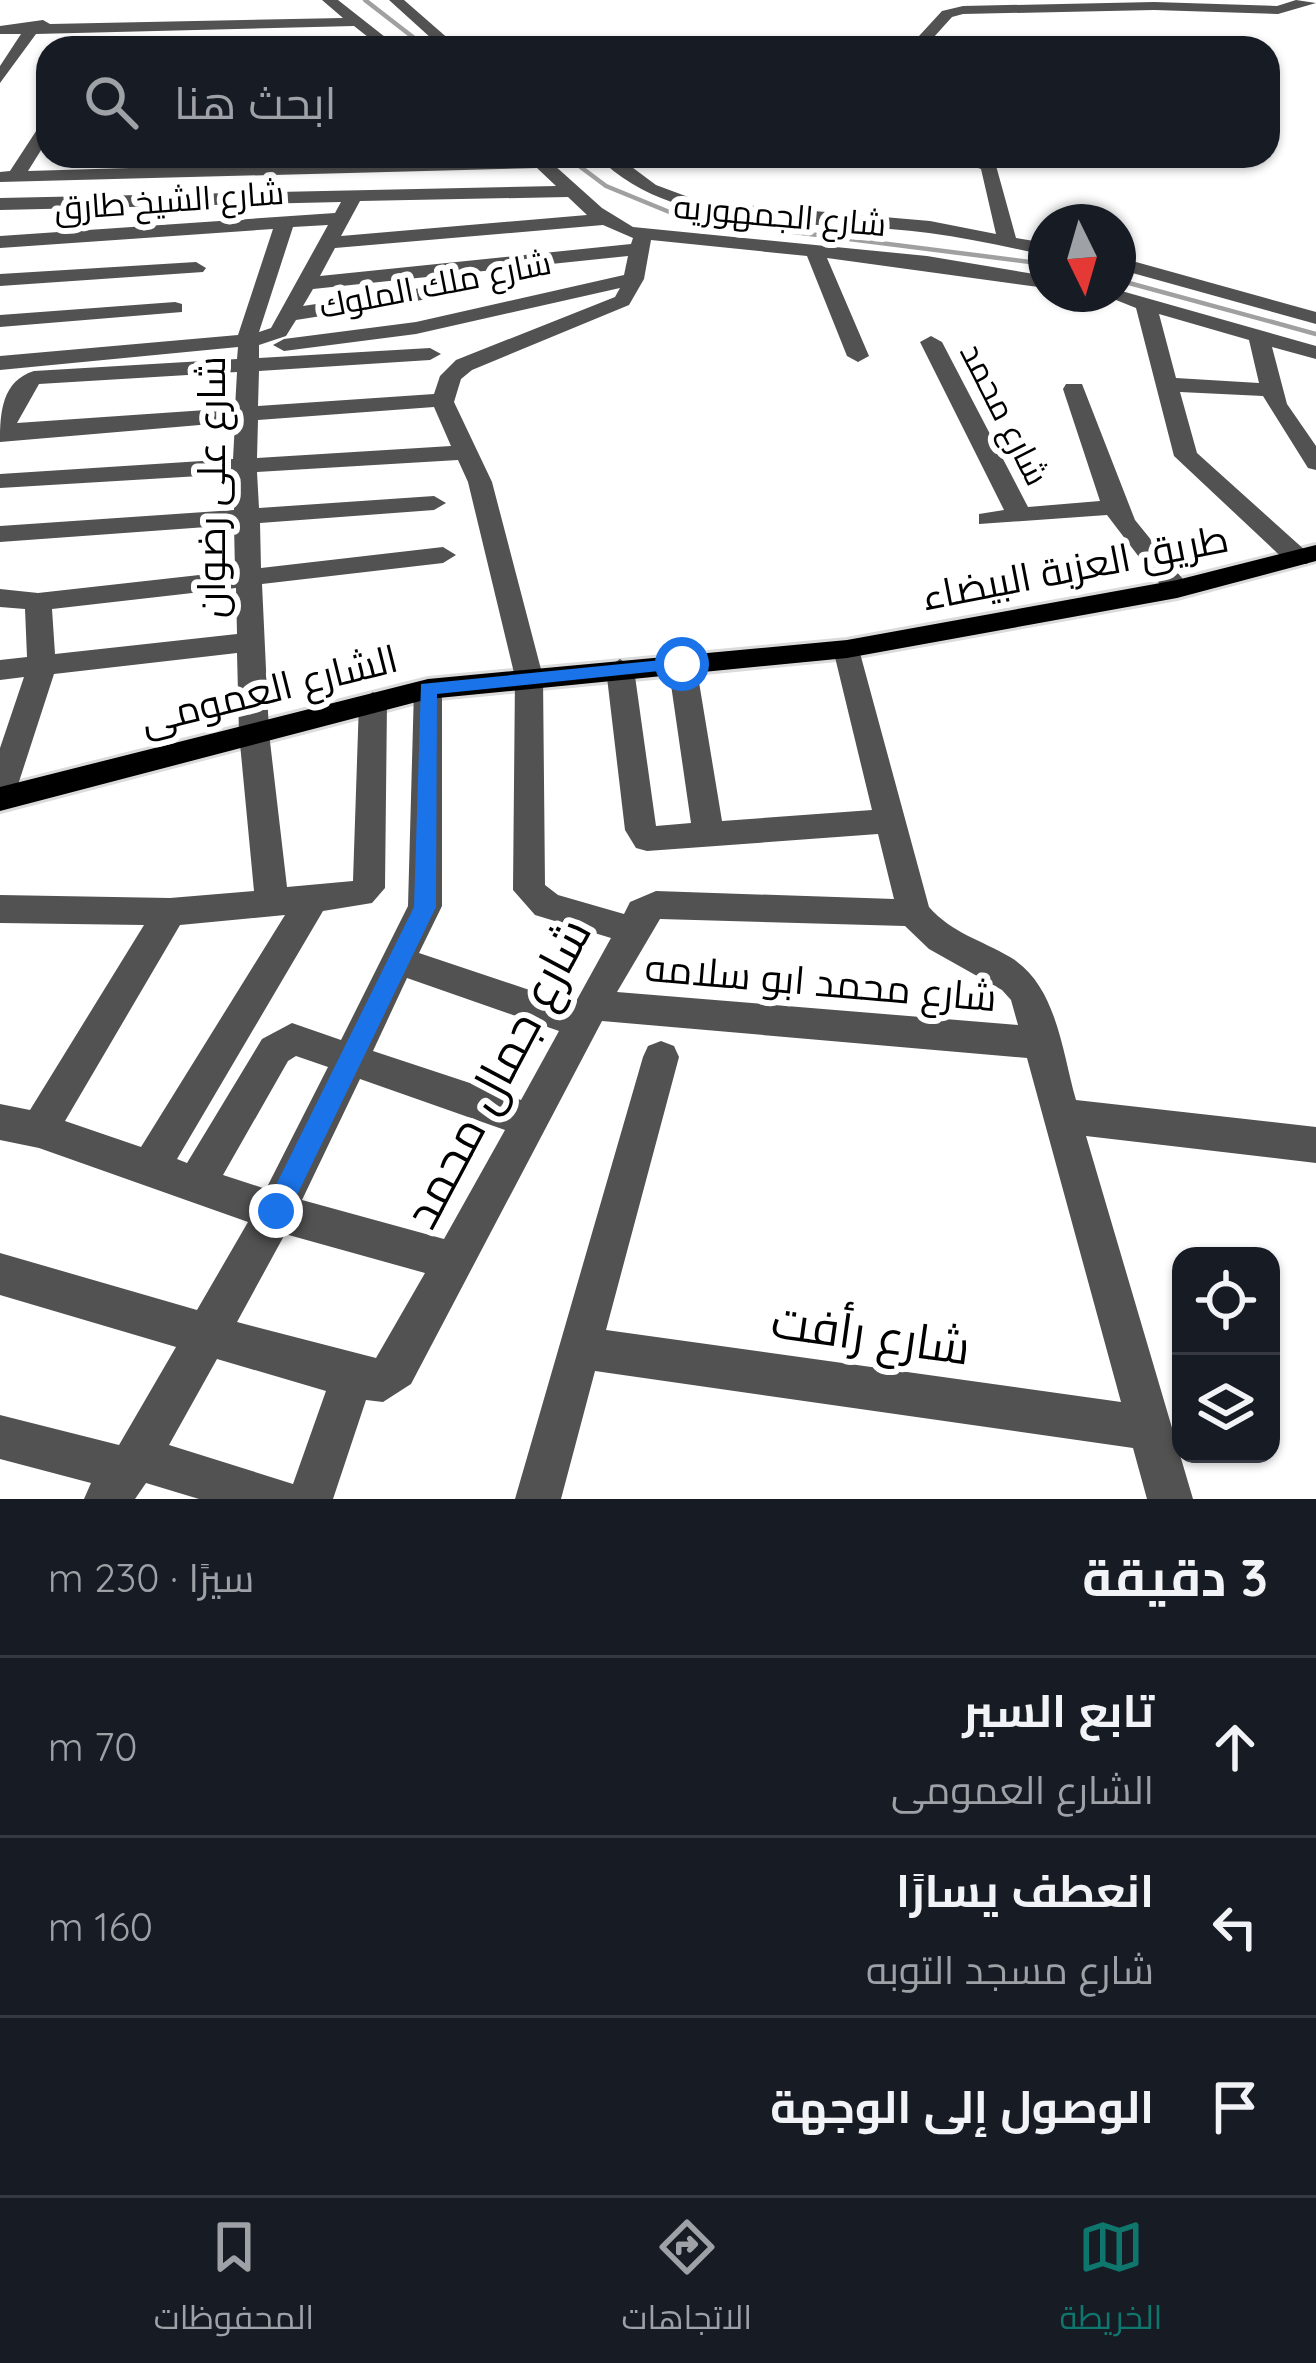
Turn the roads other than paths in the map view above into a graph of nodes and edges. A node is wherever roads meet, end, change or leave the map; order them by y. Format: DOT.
graph roads {
  1 [pos="396,0"];
  2 [pos="1312,0"];
  3 [pos="332,3"];
  4 [pos="998,4"];
  5 [pos="87,10"];
  6 [pos="0,12"];
  7 [pos="356,22"];
  8 [pos="154,26"];
  9 [pos="32,29"];
  10 [pos="0,30"];
  11 [pos="149,36"];
  12 [pos="375,36"];
  13 [pos="437,36"];
  14 [pos="927,36"];
  15 [pos="0,78"];
  16 [pos="36,141"];
  17 [pos="81,168"];
  18 [pos="129,168"];
  19 [pos="171,168"];
  20 [pos="214,168"];
  21 [pos="548,168"];
  22 [pos="619,168"];
  23 [pos="990,168"];
  24 [pos="198,172"];
  25 [pos="77,175"];
  26 [pos="8,177"];
  27 [pos="572,191"];
  28 [pos="645,191"];
  29 [pos="353,197"];
  30 [pos="169,201"];
  31 [pos="78,202"];
  32 [pos="9,204"];
  33 [pos="603,212"];
  34 [pos="343,218"];
  35 [pos="285,222"];
  36 [pos="219,226"];
  37 [pos="60,238"];
  38 [pos="0,240"];
  39 [pos="641,242"];
  40 [pos="1008,242"];
  41 [pos="330,243"];
  42 [pos="1028,246"];
  43 [pos="815,252"];
  44 [pos="196,268"];
  45 [pos="1136,268"];
  46 [pos="634,279"];
  47 [pos="1028,279"];
  48 [pos="0,280"];
  49 [pos="442,280"];
  50 [pos="309,283"];
  51 [pos="1136,300"];
  52 [pos="1145,302"];
  53 [pos="175,308"];
  54 [pos="293,314"];
  55 [pos="460,318"];
  56 [pos="1316,318"];
  57 [pos="0,321"];
  58 [pos="1258,334"];
  59 [pos="931,342"];
  60 [pos="153,349"];
  61 [pos="248,352"];
  62 [pos="1316,353"];
  63 [pos="430,354"];
  64 [pos="858,356"];
  65 [pos="0,363"];
  66 [pos="1164,384"];
  67 [pos="1075,389"];
  68 [pos="1270,390"];
  69 [pos="443,400"];
  70 [pos="247,414"];
  71 [pos="1316,426"];
  72 [pos="1,433"];
  73 [pos="1292,433"];
  74 [pos="466,452"];
  75 [pos="1316,463"];
  76 [pos="245,466"];
  77 [pos="0,481"];
  78 [pos="434,503"];
  79 [pos="1111,507"];
  80 [pos="1020,516"];
  81 [pos="247,517"];
  82 [pos="988,519"];
  83 [pos="0,534"];
  84 [pos="443,555"];
  85 [pos="1307,556"];
  86 [pos="249,577"];
  87 [pos="1177,589"];
  88 [pos="0,598"];
  89 [pos="38,602"];
  90 [pos="251,642"];
  91 [pos="848,649"];
  92 [pos="682,664"];
  93 [pos="42,666"];
  94 [pos="620,669"];
  95 [pos="0,670"];
  96 [pos="529,677"];
  97 [pos="428,689"];
  98 [pos="373,702"];
  99 [pos="254,733"];
  100 [pos="0,797"];
  101 [pos="890,821"];
  102 [pos="710,837"];
  103 [pos="313,898"];
  104 [pos="272,901"];
  105 [pos="0,909"];
  106 [pos="170,912"];
  107 [pos="914,913"];
  108 [pos="632,930"];
  109 [pos="400,962"];
  110 [pos="587,1014"];
  111 [pos="1043,1043"];
  112 [pos="661,1057"];
  113 [pos="352,1058"];
  114 [pos="1065,1116"];
  115 [pos="530,1121"];
  116 [pos="19,1126"];
  117 [pos="1316,1145"];
  118 [pos="149,1168"];
  119 [pos="196,1184"];
  120 [pos="276,1211"];
  121 [pos="435,1256"];
  122 [pos="0,1274"];
  123 [pos="207,1330"];
  124 [pos="580,1348"];
  125 [pos="356,1378"];
  126 [pos="1147,1428"];
  127 [pos="0,1437"];
  128 [pos="124,1475"];
  129 [pos="276,1499"];
  130 [pos="310,1499"];
  131 [pos="538,1499"];
  132 [pos="1169,1499"];
  1 -- 13 [label="street"];
  2 -- 4 [label="street"];
  3 -- 5 [label="street"];
  3 -- 7 [label="street"];
  4 -- 14 [label="street"];
  5 -- 6 [label="street"];
  5 -- 9 [label="street"];
  7 -- 8 [label="street"];
  7 -- 12 [label="street"];
  8 -- 9 [label="street"];
  8 -- 11 [label="street"];
  9 -- 10 [label="street"];
  9 -- 15 [label="street"];
  16 -- 26 [label="street"];
  17 -- 25 [label="street"];
  18 -- 25 [label="street"];
  19 -- 24 [label="street"];
  20 -- 24 [label="street"];
  21 -- 27 [label="street, شارع الجمهوريه"];
  22 -- 28 [label="street, شارع الجمهوريه"];
  23 -- 40 [label="street"];
  24 -- 30 [label="street"];
  25 -- 26 [label="street"];
  27 -- 29 [label="street"];
  27 -- 33 [label="street, شارع الجمهوريه"];
  28 -- 33 [label="street"];
  28 -- 40 [label="street, شارع الجمهوريه"];
  29 -- 30 [label="street"];
  29 -- 34 [label="street"];
  30 -- 31 [label="street"];
  31 -- 32 [label="street"];
  31 -- 37 [label="street"];
  32 -- 38 [label="street"];
  33 -- 39 [label="street, شارع الجمهوريه"];
  33 -- 41 [label="street"];
  34 -- 35 [label="street, شارع الشيخ طارق"];
  34 -- 41 [label="street"];
  35 -- 36 [label="street, شارع الشيخ طارق"];
  35 -- 61 [label="street, شارع على رضوان"];
  36 -- 37 [label="street, شارع الشيخ طارق"];
  36 -- 44 [label="street"];
  37 -- 38 [label="street, شارع الشيخ طارق"];
  39 -- 43 [label="street, شارع الجمهوريه"];
  39 -- 46 [label="street"];
  39 -- 49 [label="street"];
  40 -- 42 [label="street, شارع الجمهوريه"];
  41 -- 50 [label="street"];
  43 -- 47 [label="street, شارع الجمهوريه"];
  43 -- 64 [label="street"];
  44 -- 48 [label="street"];
  44 -- 53 [label="street"];
  45 -- 56 [label="street"];
  46 -- 55 [label="street, شارع ملك الملوك"];
  46 -- 69 [label="street"];
  49 -- 50 [label="street"];
  49 -- 54 [label="street"];
  49 -- 55 [label="street"];
  50 -- 54 [label="street"];
  51 -- 52 [label="street"];
  52 -- 58 [label="street"];
  52 -- 66 [label="street"];
  53 -- 57 [label="street"];
  53 -- 60 [label="street"];
  54 -- 61 [label="street"];
  55 -- 61 [label="street, شارع ملك الملوك"];
  58 -- 62 [label="street"];
  58 -- 68 [label="street"];
  59 -- 80 [label="street, شارع محمد"];
  60 -- 61 [label="street"];
  60 -- 65 [label="street"];
  61 -- 63 [label="street"];
  61 -- 70 [label="street, شارع على رضوان"];
  61 -- 72 [label="street"];
  66 -- 68 [label="street"];
  66 -- 85 [label="street"];
  67 -- 79 [label="street"];
  68 -- 73 [label="street"];
  69 -- 70 [label="street"];
  69 -- 74 [label="street"];
  70 -- 72 [label="street"];
  70 -- 76 [label="street, شارع على رضوان"];
  71 -- 73 [label="street"];
  73 -- 75 [label="street"];
  74 -- 76 [label="street"];
  74 -- 96 [label="street"];
  76 -- 77 [label="street"];
  76 -- 81 [label="street, شارع على رضوان"];
  78 -- 81 [label="street"];
  79 -- 80 [label="street"];
  79 -- 87 [label="street"];
  80 -- 82 [label="street"];
  81 -- 83 [label="street"];
  81 -- 86 [label="street, شارع على رضوان"];
  84 -- 86 [label="street"];
  85 -- 87 [label="main road, طريق العزبة البيضاء"];
  86 -- 89 [label="street"];
  86 -- 90 [label="street, شارع على رضوان"];
  87 -- 91 [label="main road, طريق العزبة البيضاء"];
  88 -- 89 [label="street"];
  89 -- 93 [label="street"];
  90 -- 93 [label="street"];
  90 -- 99 [label="street, شارع على رضوان"];
  91 -- 92 [label="main road, الشارع العمومى"];
  91 -- 101 [label="street"];
  92 -- 94 [label="main road, الشارع العمومى"];
  92 -- 102 [label="street"];
  93 -- 95 [label="street"];
  93 -- 100 [label="street"];
  94 -- 96 [label="main road, الشارع العمومى"];
  94 -- 102 [label="street"];
  96 -- 97 [label="main road, الشارع العمومى"];
  96 -- 108 [label="street"];
  97 -- 98 [label="main road, الشارع العمومى"];
  97 -- 109 [label="street"];
  98 -- 99 [label="main road, الشارع العمومى"];
  98 -- 103 [label="street"];
  99 -- 100 [label="main road, الشارع العمومى"];
  99 -- 104 [label="street, شارع على رضوان"];
  101 -- 102 [label="street"];
  101 -- 107 [label="street"];
  103 -- 104 [label="street"];
  103 -- 118 [label="street"];
  104 -- 106 [label="street"];
  105 -- 106 [label="street"];
  106 -- 116 [label="street"];
  107 -- 108 [label="street, شارع جمال محمد"];
  107 -- 111 [label="street"];
  108 -- 110 [label="street, شارع جمال محمد"];
  109 -- 110 [label="street, شارع محمد ابو سلامه"];
  109 -- 113 [label="street"];
  110 -- 111 [label="street, شارع محمد ابو سلامه"];
  110 -- 115 [label="street, شارع جمال محمد"];
  111 -- 114 [label="street"];
  112 -- 124 [label="street"];
  113 -- 115 [label="street"];
  113 -- 119 [label="street"];
  113 -- 120 [label="street"];
  114 -- 117 [label="street"];
  114 -- 126 [label="street"];
  115 -- 125 [label="street, شارع جمال محمد"];
  116 -- 118 [label="street"];
  118 -- 119 [label="street"];
  119 -- 120 [label="street"];
  120 -- 121 [label="street"];
  120 -- 123 [label="street"];
  122 -- 123 [label="street"];
  123 -- 125 [label="street"];
  123 -- 128 [label="street"];
  124 -- 126 [label="street, شارع رأفت"];
  124 -- 131 [label="street"];
  125 -- 130 [label="street"];
  126 -- 132 [label="street"];
  127 -- 128 [label="street"];
  128 -- 129 [label="street"];
}
